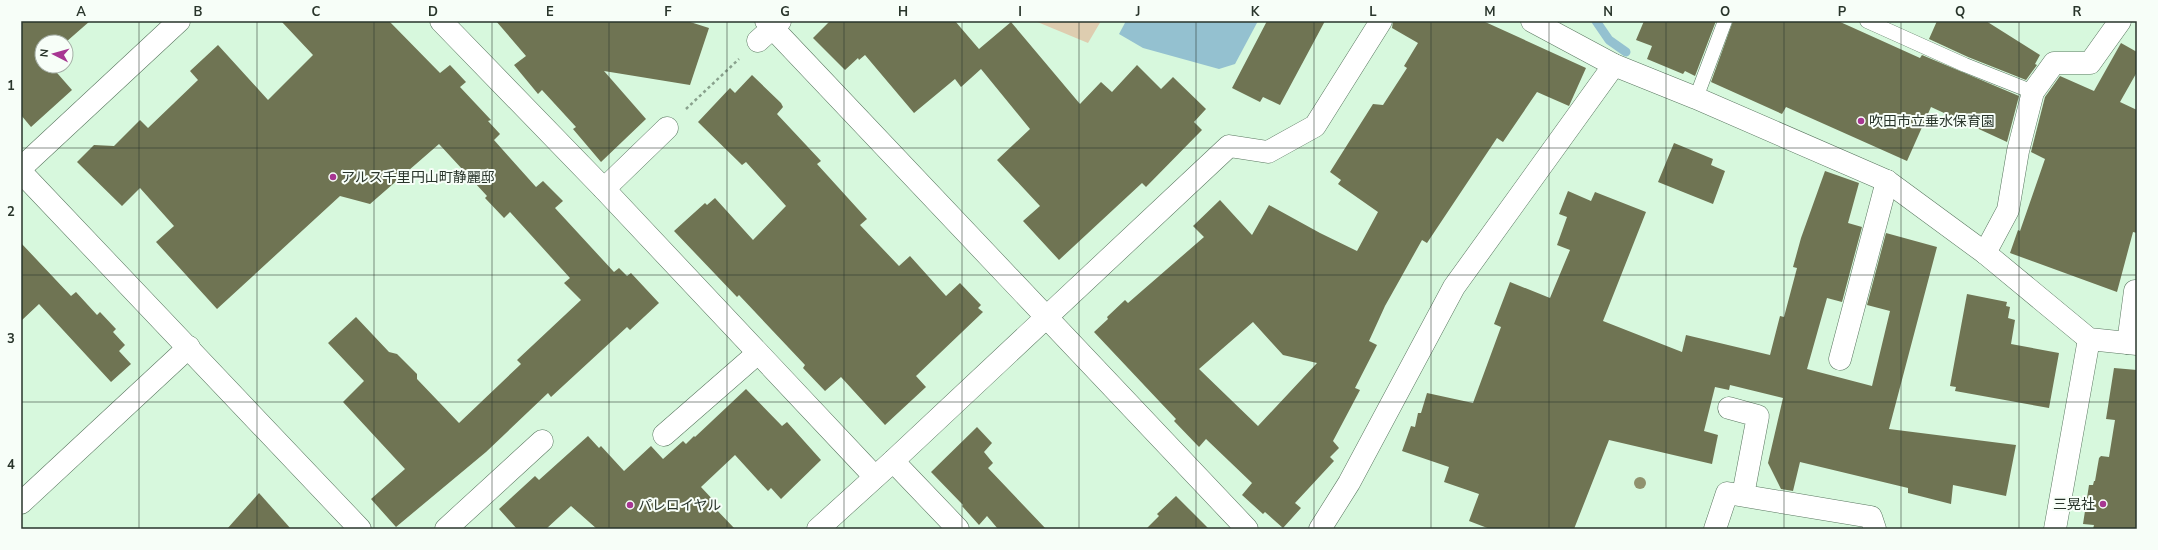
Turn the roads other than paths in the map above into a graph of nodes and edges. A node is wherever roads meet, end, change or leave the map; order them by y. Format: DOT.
graph roads {
  1 [pos="179,21"];
  2 [pos="441,21"];
  3 [pos="1381,21"];
  4 [pos="1532,21"];
  5 [pos="1725,21"];
  6 [pos="1868,21"];
  7 [pos="2120,21"];
  8 [pos="769,28"];
  9 [pos="1614,65"];
  10 [pos="2033,92"];
  11 [pos="1696,98"];
  12 [pos="667,128"];
  13 [pos="21,168"];
  14 [pos="21,172"];
  15 [pos="1887,181"];
  16 [pos="604,189"];
  17 [pos="1985,253"];
  18 [pos="2135,291"];
  19 [pos="1047,317"];
  20 [pos="2089,339"];
  21 [pos="2132,343"];
  22 [pos="189,347"];
  23 [pos="758,353"];
  24 [pos="1840,359"];
  25 [pos="1729,408"];
  26 [pos="664,435"];
  27 [pos="542,441"];
  28 [pos="893,461"];
  29 [pos="875,478"];
  30 [pos="1743,495"];
  31 [pos="21,503"];
  32 [pos="360,529"];
  33 [pos="446,529"];
  34 [pos="818,529"];
  35 [pos="958,529"];
  36 [pos="1247,529"];
  37 [pos="1320,529"];
  38 [pos="1715,529"];
  39 [pos="1875,529"];
  40 [pos="2055,529"];
  1 -- 13 [label="street"];
  2 -- 16 [label="street"];
  3 -- 19 [label="street"];
  4 -- 9 [label="street"];
  5 -- 11 [label="lane"];
  6 -- 10 [label="lane"];
  7 -- 10 [label="street"];
  8 -- 19 [label="street"];
  9 -- 11 [label="street"];
  9 -- 37 [label="street"];
  10 -- 17 [label="street"];
  11 -- 15 [label="street"];
  12 -- 16 [label="street"];
  14 -- 22 [label="street"];
  15 -- 17 [label="street"];
  15 -- 24 [label="street"];
  16 -- 23 [label="street"];
  17 -- 20 [label="street"];
  18 -- 21 [label="street"];
  19 -- 28 [label="street"];
  19 -- 36 [label="street"];
  20 -- 21 [label="street"];
  20 -- 40 [label="street"];
  22 -- 31 [label="street"];
  22 -- 32 [label="street"];
  23 -- 26 [label="street"];
  23 -- 29 [label="street"];
  25 -- 30 [label="street"];
  27 -- 33 [label="street"];
  28 -- 29 [label="street"];
  28 -- 35 [label="street"];
  29 -- 34 [label="street"];
  30 -- 38 [label="street"];
  30 -- 39 [label="street"];
}
